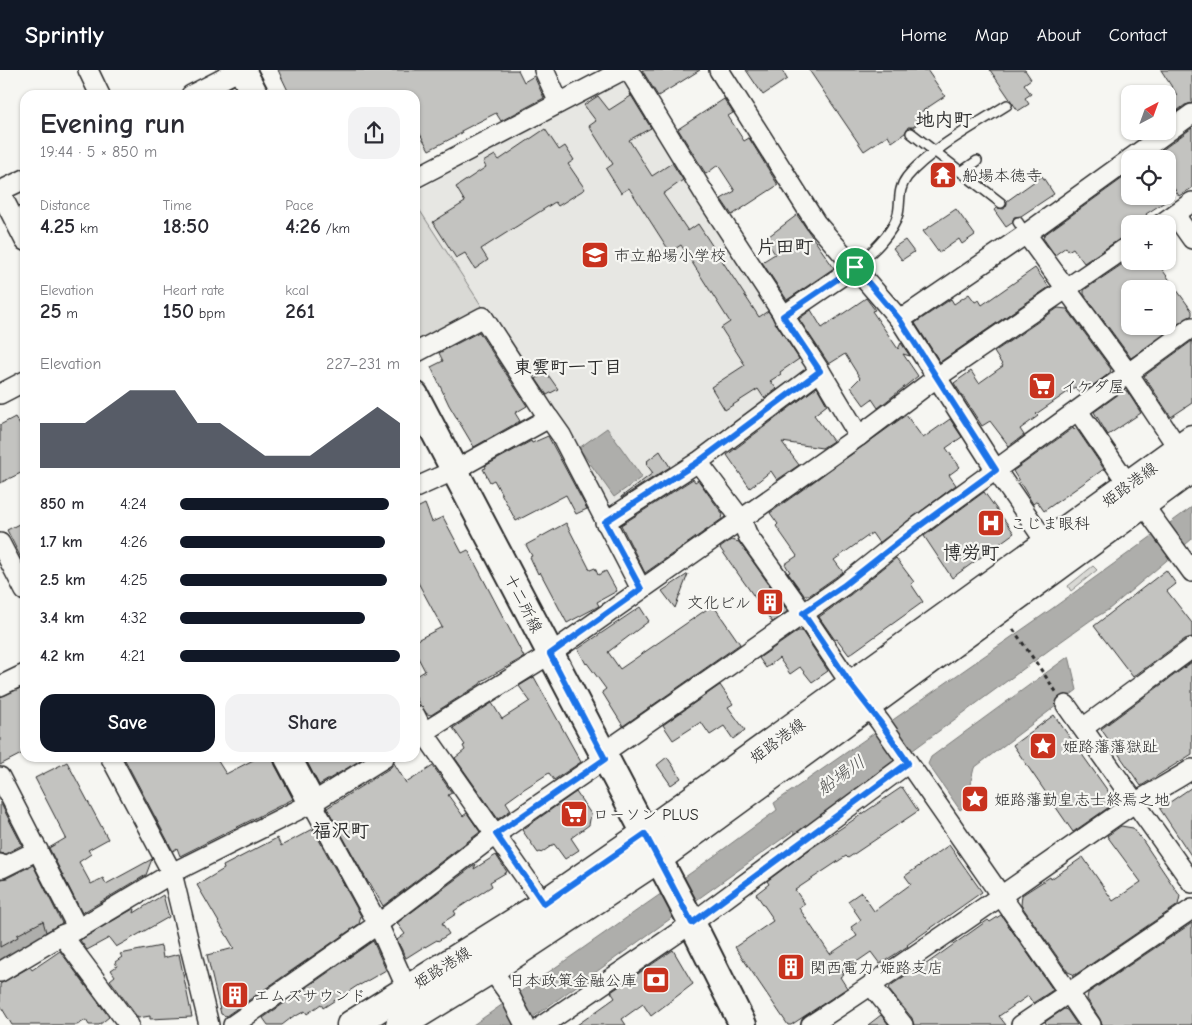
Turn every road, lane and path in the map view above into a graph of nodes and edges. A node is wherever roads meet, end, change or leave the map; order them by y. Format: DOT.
graph roads {
  1 [pos="88,70"];
  2 [pos="241,70"];
  3 [pos="544,70"];
  4 [pos="624,70"];
  5 [pos="720,70"];
  6 [pos="98,90"];
  7 [pos="202,90"];
  8 [pos="252,90"];
  9 [pos="558,103"];
  10 [pos="1007,105"];
  11 [pos="1192,114"];
  12 [pos="911,133"];
  13 [pos="1142,150"];
  14 [pos="935,152"];
  15 [pos="977,161"];
  16 [pos="1121,165"];
  17 [pos="961,172"];
  18 [pos="420,175"];
  19 [pos="20,182"];
  20 [pos="0,192"];
  21 [pos="1192,202"];
  22 [pos="1001,203"];
  23 [pos="1174,215"];
  24 [pos="1176,226"];
  25 [pos="1022,228"];
  26 [pos="20,231"];
  27 [pos="1192,239"];
  28 [pos="1121,251"];
  29 [pos="855,267"];
  30 [pos="1066,288"];
  31 [pos="783,316"];
  32 [pos="900,320"];
  33 [pos="1192,327"];
  34 [pos="420,350"];
  35 [pos="820,371"];
  36 [pos="1128,373"];
  37 [pos="936,378"];
  38 [pos="20,384"];
  39 [pos="0,394"];
  40 [pos="420,404"];
  41 [pos="1078,411"];
  42 [pos="549,419"];
  43 [pos="859,436"];
  44 [pos="1187,452"];
  45 [pos="698,462"];
  46 [pos="455,470"];
  47 [pos="996,470"];
  48 [pos="420,486"];
  49 [pos="1135,494"];
  50 [pos="741,519"];
  51 [pos="605,522"];
  52 [pos="0,542"];
  53 [pos="1047,544"];
  54 [pos="1187,565"];
  55 [pos="20,581"];
  56 [pos="641,589"];
  57 [pos="803,613"];
  58 [pos="1013,629"];
  59 [pos="1192,648"];
  60 [pos="550,654"];
  61 [pos="20,676"];
  62 [pos="0,686"];
  63 [pos="866,705"];
  64 [pos="1066,706"];
  65 [pos="1083,728"];
  66 [pos="420,734"];
  67 [pos="420,736"];
  68 [pos="604,757"];
  69 [pos="114,762"];
  70 [pos="290,762"];
  71 [pos="378,762"];
  72 [pos="908,763"];
  73 [pos="1192,769"];
  74 [pos="1,781"];
  75 [pos="1135,803"];
  76 [pos="312,804"];
  77 [pos="496,834"];
  78 [pos="645,834"];
  79 [pos="38,850"];
  80 [pos="0,864"];
  81 [pos="662,868"];
  82 [pos="172,873"];
  83 [pos="1192,883"];
  84 [pos="1001,897"];
  85 [pos="544,904"];
  86 [pos="1192,909"];
  87 [pos="692,923"];
  88 [pos="378,924"];
  89 [pos="70,932"];
  90 [pos="491,969"];
  91 [pos="0,972"];
  92 [pos="871,985"];
  93 [pos="407,989"];
  94 [pos="1068,994"];
  95 [pos="130,1025"];
  96 [pos="209,1025"];
  97 [pos="233,1025"];
  98 [pos="351,1025"];
  99 [pos="400,1025"];
  100 [pos="525,1025"];
  101 [pos="543,1025"];
  102 [pos="743,1025"];
  103 [pos="811,1025"];
  104 [pos="902,1025"];
  105 [pos="1021,1025"];
  106 [pos="1091,1025"];
  1 -- 6 [label="street"];
  2 -- 7 [label="street"];
  2 -- 8 [label="street"];
  3 -- 9 [label="street"];
  4 -- 9 [label="street"];
  4 -- 31 [label="street"];
  5 -- 29 [label="street"];
  9 -- 18 [label="street"];
  10 -- 14 [label="lane"];
  11 -- 13 [label="street"];
  12 -- 14 [label="lane"];
  14 -- 17 [label="lane"];
  14 -- 29 [label="lane"];
  15 -- 17 [label="lane"];
  16 -- 25 [label="street"];
  17 -- 22 [label="lane"];
  19 -- 20 [label="street"];
  20 -- 26 [label="street"];
  21 -- 23 [label="street"];
  24 -- 27 [label="street"];
  25 -- 30 [label="street"];
  25 -- 32 [label="street"];
  28 -- 30 [label="street"];
  29 -- 31 [label="street"];
  29 -- 32 [label="street"];
  30 -- 36 [label="street"];
  30 -- 37 [label="street"];
  31 -- 35 [label="street"];
  32 -- 37 [label="street"];
  33 -- 36 [label="street"];
  34 -- 42 [label="street"];
  35 -- 43 [label="street"];
  35 -- 45 [label="street"];
  36 -- 41 [label="street"];
  36 -- 44 [label="street"];
  37 -- 43 [label="street"];
  37 -- 47 [label="street"];
  38 -- 39 [label="street"];
  40 -- 46 [label="street, 十二所線"];
  41 -- 47 [label="street"];
  41 -- 49 [label="street"];
  42 -- 46 [label="street"];
  42 -- 51 [label="street"];
  43 -- 50 [label="street"];
  44 -- 49 [label="main road, 姫路港線"];
  45 -- 50 [label="street"];
  45 -- 51 [label="street"];
  46 -- 48 [label="street"];
  46 -- 60 [label="street, 十二所線"];
  47 -- 53 [label="street"];
  47 -- 57 [label="street"];
  49 -- 53 [label="main road, 姫路港線"];
  49 -- 54 [label="street"];
  49 -- 63 [label="main road, 姫路港線"];
  50 -- 56 [label="street"];
  50 -- 57 [label="street"];
  51 -- 56 [label="street"];
  52 -- 55 [label="street"];
  53 -- 63 [label="main road, 姫路港線"];
  56 -- 60 [label="street"];
  57 -- 63 [label="street"];
  57 -- 68 [label="street"];
  58 -- 64 [label="path"];
  59 -- 65 [label="street"];
  60 -- 66 [label="street"];
  60 -- 68 [label="street, 十二所線"];
  61 -- 62 [label="street"];
  63 -- 72 [label="street"];
  63 -- 78 [label="main road, 姫路港線"];
  63 -- 81 [label="main road, 姫路港線"];
  64 -- 65 [label="street"];
  65 -- 75 [label="street"];
  67 -- 77 [label="street"];
  68 -- 77 [label="street"];
  68 -- 78 [label="street, 十二所線"];
  69 -- 82 [label="street"];
  70 -- 76 [label="street"];
  71 -- 76 [label="street"];
  72 -- 84 [label="street"];
  72 -- 87 [label="street"];
  73 -- 75 [label="street"];
  74 -- 79 [label="street"];
  75 -- 83 [label="street"];
  75 -- 84 [label="street"];
  76 -- 82 [label="street"];
  76 -- 88 [label="street"];
  77 -- 85 [label="street"];
  77 -- 88 [label="street"];
  78 -- 81 [label="street, 十二所線"];
  78 -- 85 [label="main road, 姫路港線"];
  79 -- 80 [label="street"];
  79 -- 89 [label="street"];
  81 -- 87 [label="street, 十二所線"];
  81 -- 90 [label="main road, 姫路港線"];
  82 -- 89 [label="street"];
  82 -- 96 [label="street"];
  84 -- 92 [label="street"];
  84 -- 94 [label="street"];
  85 -- 93 [label="main road, 姫路港線"];
  86 -- 94 [label="street"];
  87 -- 101 [label="street"];
  87 -- 102 [label="street, 十二所線"];
  88 -- 93 [label="street"];
  88 -- 97 [label="street"];
  89 -- 91 [label="street"];
  89 -- 95 [label="street"];
  90 -- 99 [label="main road, 姫路港線"];
  90 -- 100 [label="street"];
  92 -- 103 [label="street"];
  92 -- 104 [label="street"];
  93 -- 98 [label="main road, 姫路港線"];
  94 -- 105 [label="street"];
  94 -- 106 [label="street"];
}
